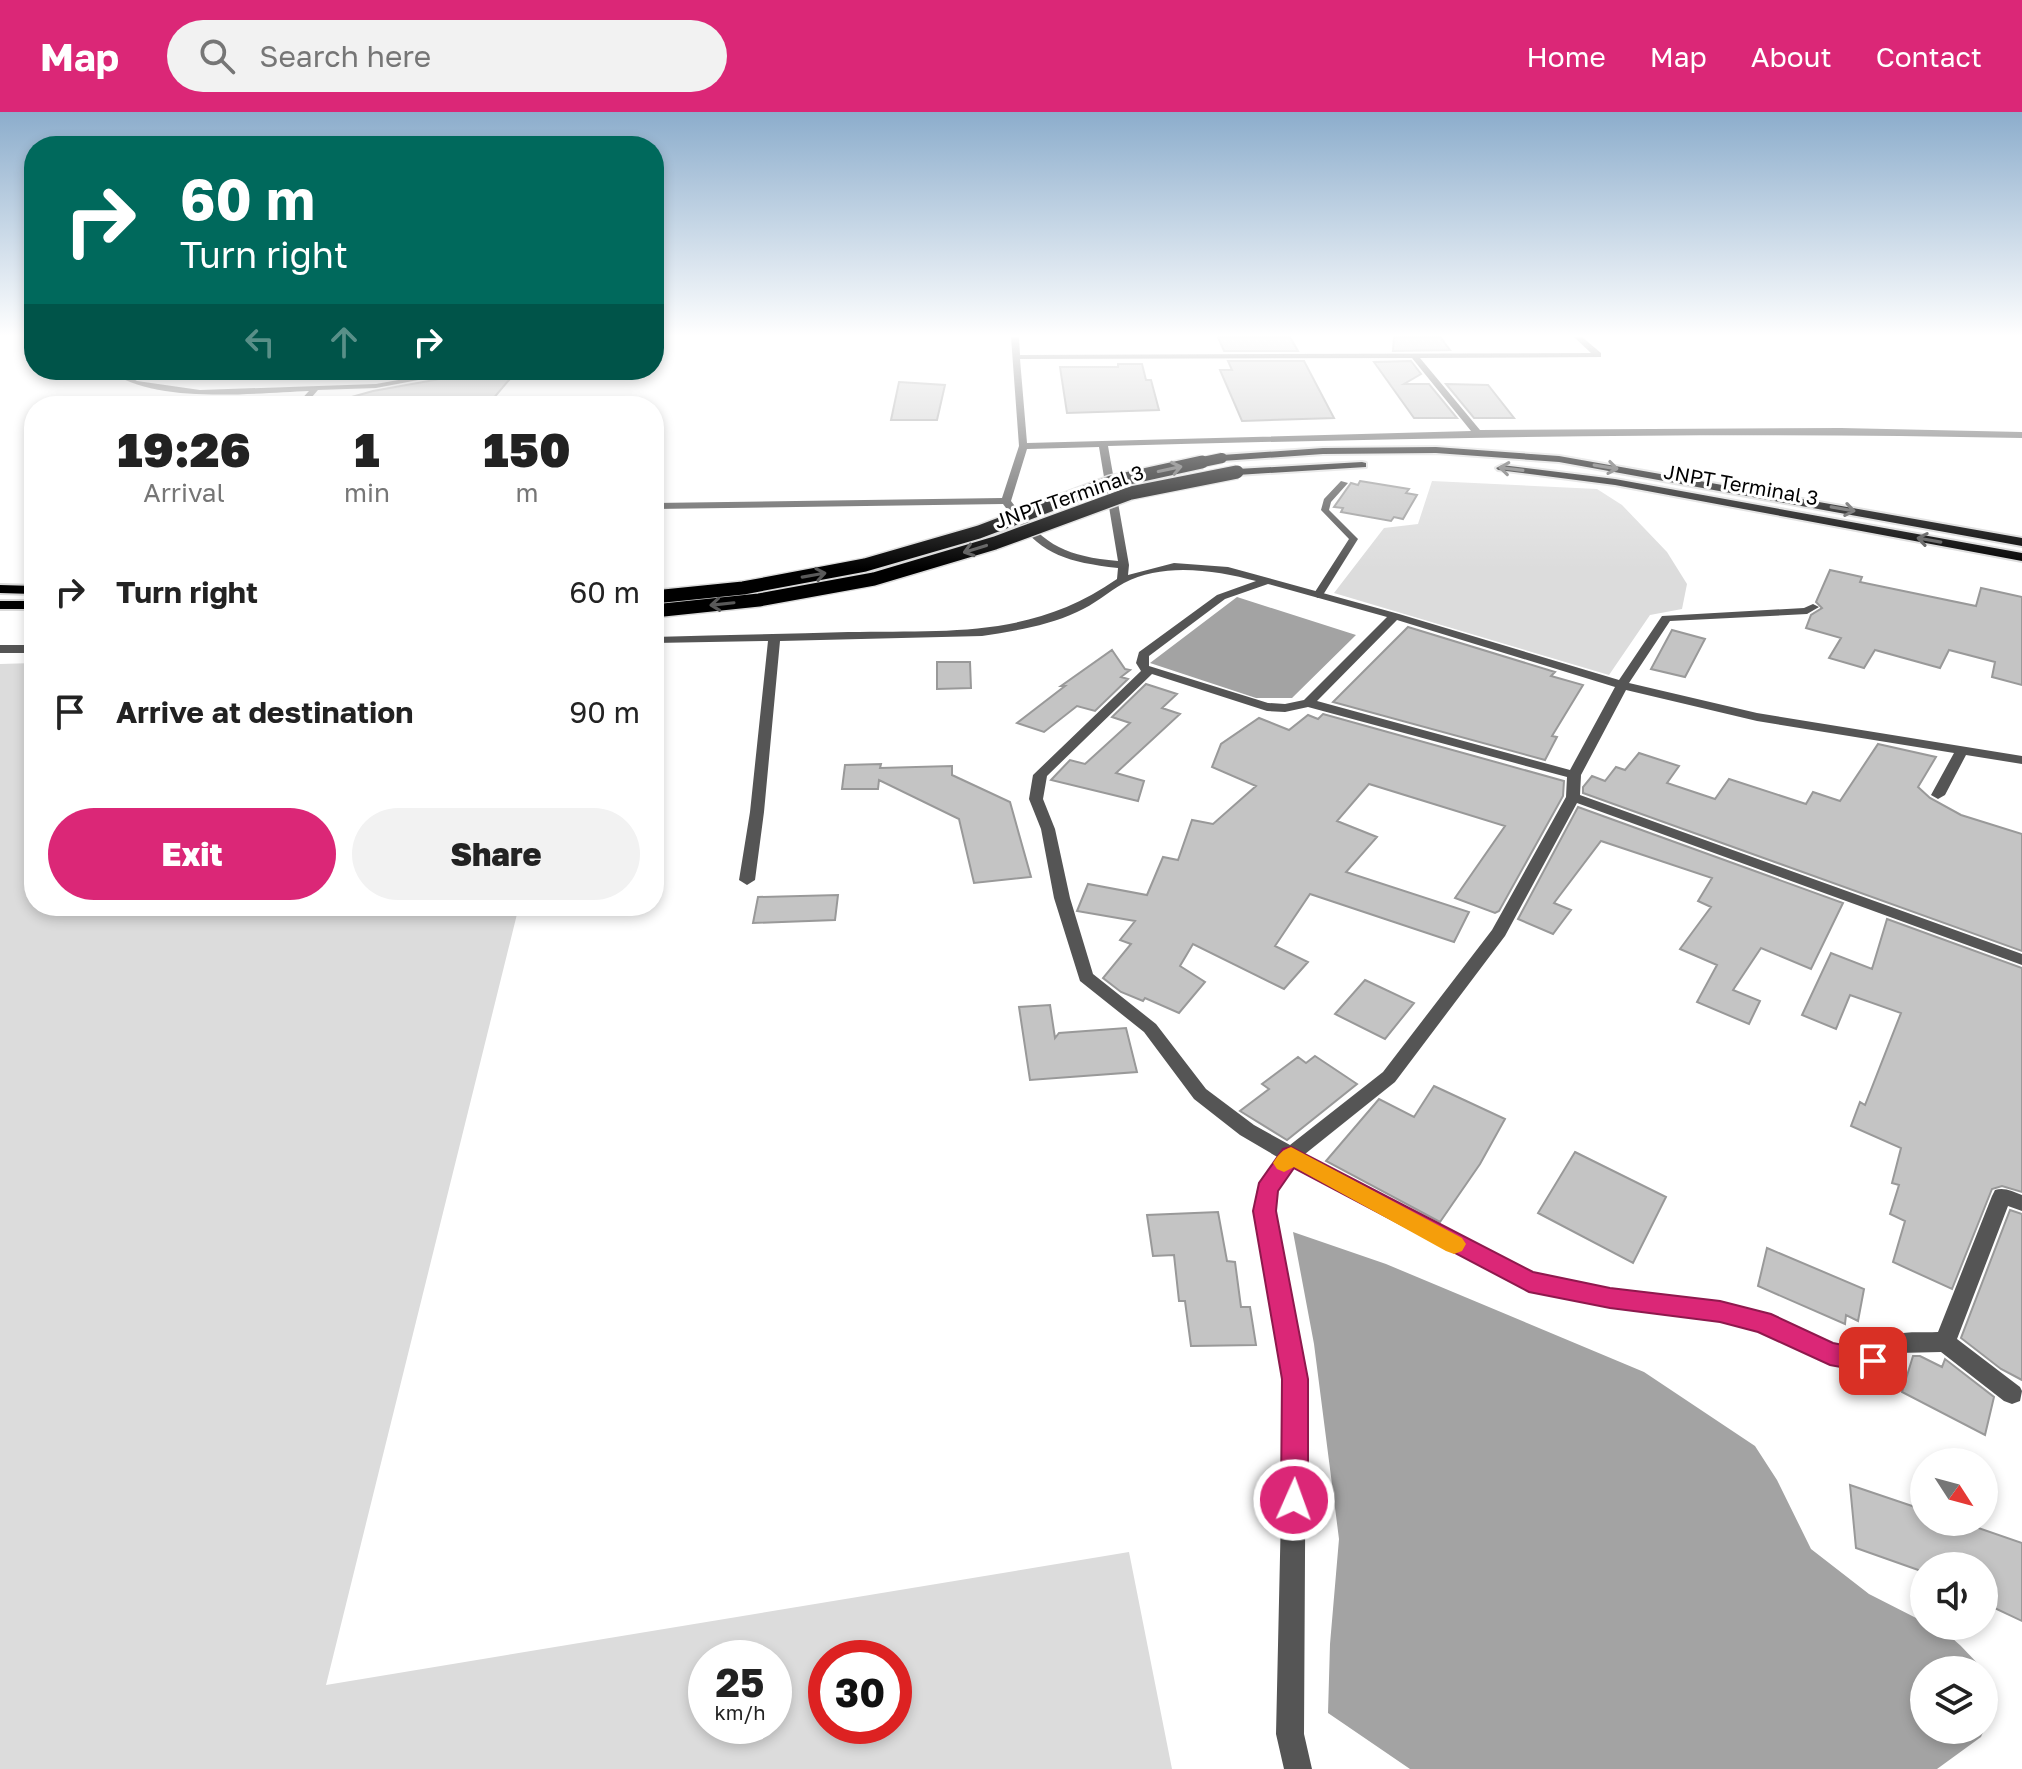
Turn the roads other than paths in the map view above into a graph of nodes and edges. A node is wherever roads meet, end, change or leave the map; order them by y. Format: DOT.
graph roads {
  1 [pos="1021,414"];
  2 [pos="1462,414"];
  3 [pos="1478,433"];
  4 [pos="2022,435"];
  5 [pos="1103,444"];
  6 [pos="1023,446"];
  7 [pos="1438,464"];
  8 [pos="1380,465"];
  9 [pos="1344,483"];
  10 [pos="1006,501"];
  11 [pos="664,506"];
  12 [pos="2022,542"];
  13 [pos="2022,557"];
  14 [pos="1123,573"];
  15 [pos="1267,581"];
  16 [pos="0,589"];
  17 [pos="24,590"];
  18 [pos="1318,595"];
  19 [pos="664,596"];
  20 [pos="0,605"];
  21 [pos="24,605"];
  22 [pos="1813,607"];
  23 [pos="664,610"];
  24 [pos="1395,616"];
  25 [pos="774,638"];
  26 [pos="664,640"];
  27 [pos="0,649"];
  28 [pos="24,649"];
  29 [pos="1147,672"];
  30 [pos="1622,685"];
  31 [pos="1308,703"];
  32 [pos="1962,751"];
  33 [pos="2022,760"];
  34 [pos="1574,775"];
  35 [pos="1938,795"];
  36 [pos="1573,797"];
  37 [pos="747,880"];
  38 [pos="2022,960"];
  39 [pos="1291,1155"];
  40 [pos="2022,1203"];
  41 [pos="1945,1342"];
  42 [pos="2012,1394"];
  43 [pos="1298,1769"];
  1 -- 6 [label="street"];
  2 -- 3 [label="street"];
  3 -- 4 [label="street"];
  3 -- 5 [label="street"];
  5 -- 6 [label="street"];
  5 -- 14 [label="street"];
  6 -- 10 [label="street"];
  13 -- 7 [label="main road, JNPT Terminal 3, one-way"];
  8 -- 23 [label="main road, JNPT Terminal 3, one-way, bridge"];
  9 -- 18 [label="lane"];
  10 -- 11 [label="street"];
  10 -- 14 [label="street"];
  19 -- 12 [label="main road, JNPT Terminal 3, one-way, bridge"];
  14 -- 15 [label="street"];
  14 -- 25 [label="street"];
  15 -- 18 [label="street"];
  15 -- 29 [label="street"];
  16 -- 17 [label="main road"];
  18 -- 24 [label="street"];
  20 -- 21 [label="main road"];
  22 -- 30 [label="street"];
  24 -- 30 [label="street"];
  24 -- 31 [label="street"];
  25 -- 26 [label="street"];
  25 -- 37 [label="street"];
  27 -- 28 [label="street"];
  29 -- 31 [label="street"];
  29 -- 39 [label="street"];
  30 -- 32 [label="street"];
  30 -- 34 [label="street"];
  31 -- 34 [label="street"];
  32 -- 33 [label="street"];
  32 -- 35 [label="street"];
  34 -- 36 [label="street"];
  36 -- 38 [label="street"];
  36 -- 39 [label="street"];
  39 -- 41 [label="street"];
  39 -- 43 [label="street"];
  40 -- 41 [label="street"];
  41 -- 42 [label="street"];
}
